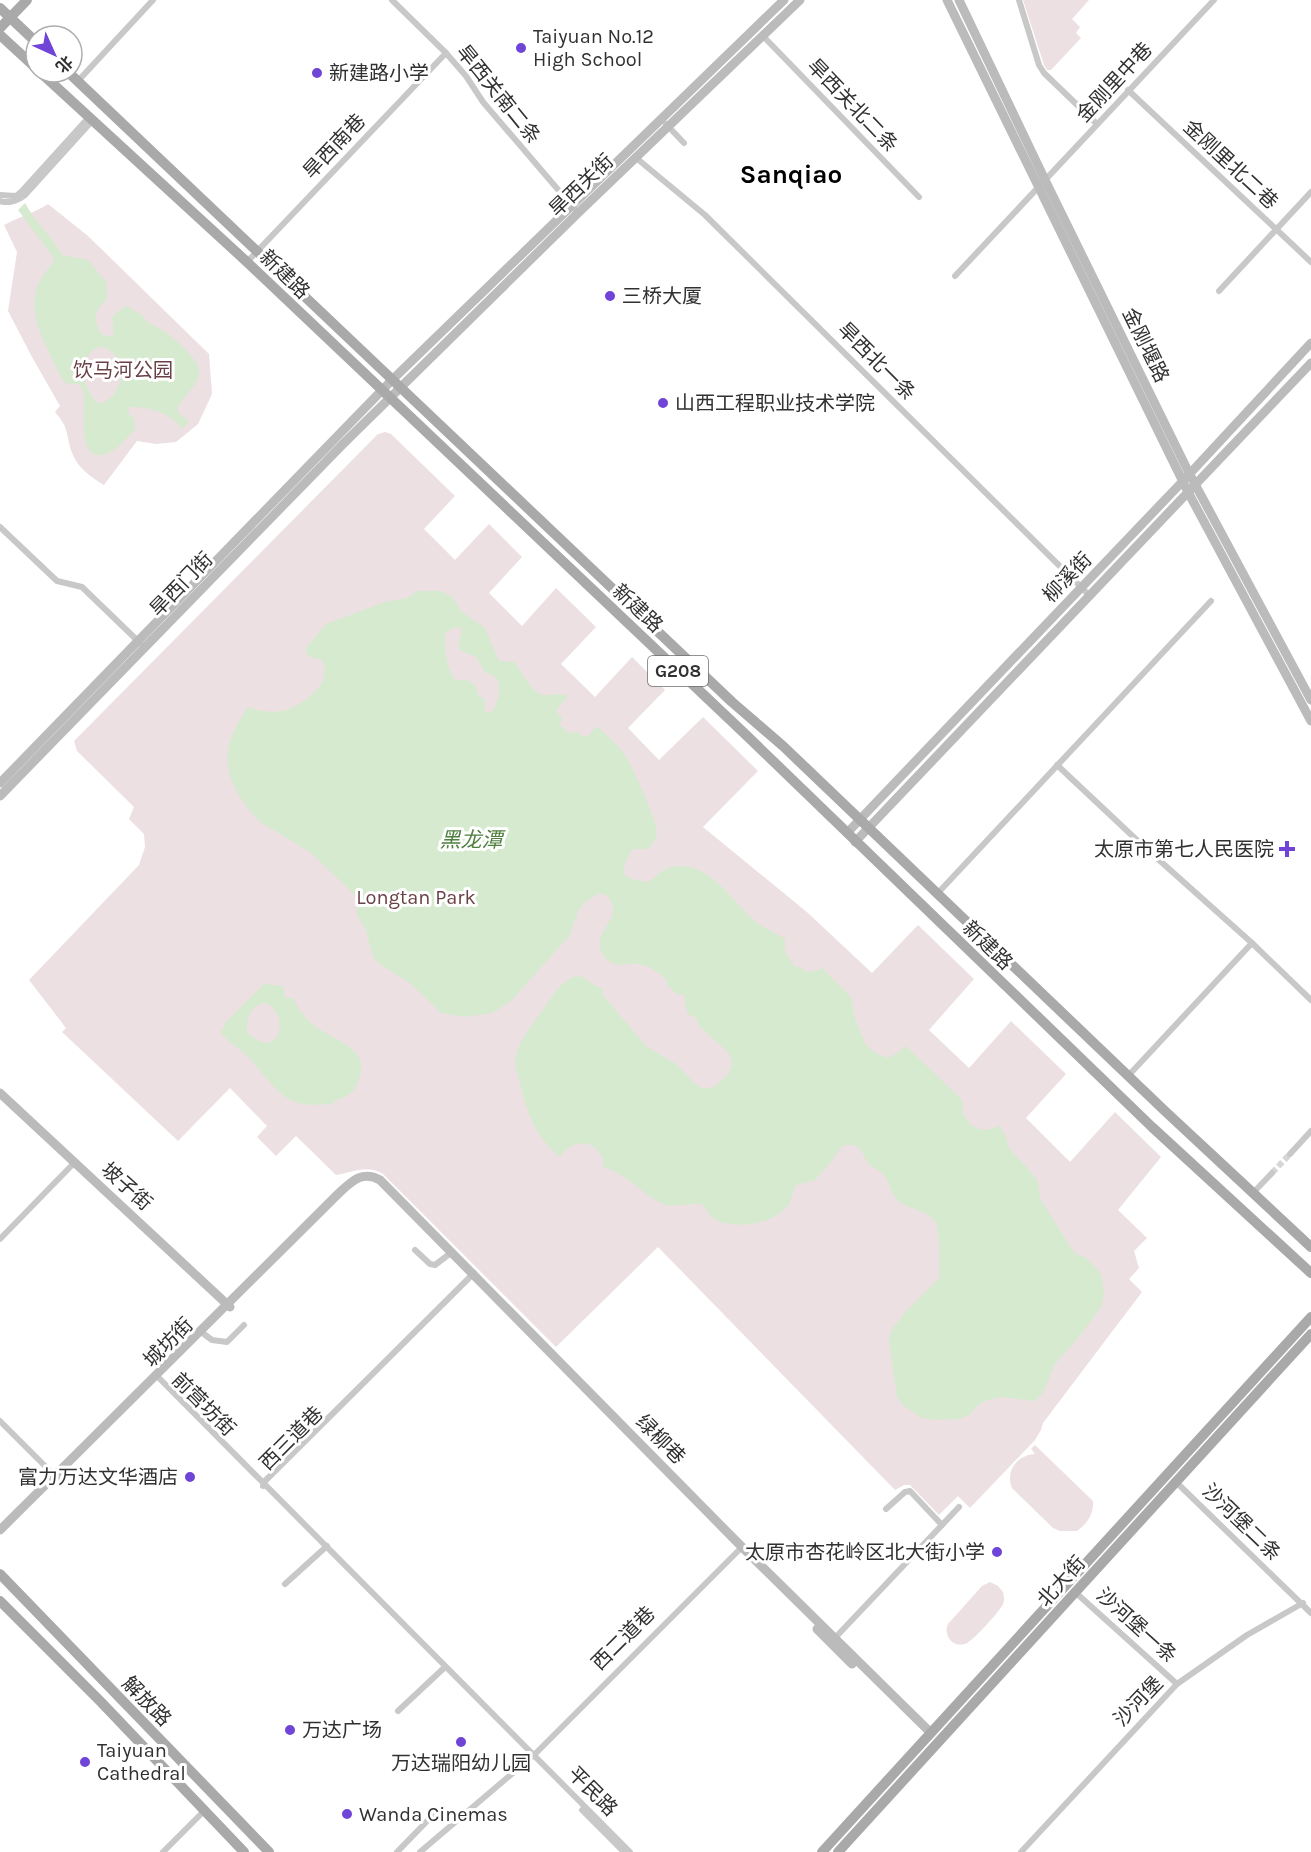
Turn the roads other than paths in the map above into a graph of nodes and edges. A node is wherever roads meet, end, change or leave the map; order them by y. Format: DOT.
graph roads {
  1 [pos="27,0"];
  2 [pos="153,0"];
  3 [pos="392,0"];
  4 [pos="784,0"];
  5 [pos="800,0"];
  6 [pos="947,0"];
  7 [pos="959,0"];
  8 [pos="1018,0"];
  9 [pos="1214,0"];
  10 [pos="0,8"];
  11 [pos="11,18"];
  12 [pos="0,28"];
  13 [pos="24,30"];
  14 [pos="0,35"];
  15 [pos="763,36"];
  16 [pos="446,53"];
  17 [pos="24,57"];
  18 [pos="84,75"];
  19 [pos="53,84"];
  20 [pos="81,84"];
  21 [pos="1128,90"];
  22 [pos="91,118"];
  23 [pos="664,122"];
  24 [pos="1096,124"];
  25 [pos="684,143"];
  26 [pos="635,157"];
  27 [pos="1041,184"];
  28 [pos="1311,192"];
  29 [pos="919,197"];
  30 [pos="6,198"];
  31 [pos="0,201"];
  32 [pos="574,209"];
  33 [pos="1276,230"];
  34 [pos="257,251"];
  35 [pos="247,262"];
  36 [pos="1311,262"];
  37 [pos="955,276"];
  38 [pos="1219,291"];
  39 [pos="1311,343"];
  40 [pos="1311,363"];
  41 [pos="396,384"];
  42 [pos="385,395"];
  43 [pos="1186,477"];
  44 [pos="1195,484"];
  45 [pos="1188,492"];
  46 [pos="0,527"];
  47 [pos="1081,587"];
  48 [pos="1089,595"];
  49 [pos="1211,601"];
  50 [pos="142,644"];
  51 [pos="1311,700"];
  52 [pos="1311,721"];
  53 [pos="1057,765"];
  54 [pos="0,783"];
  55 [pos="0,796"];
  56 [pos="860,820"];
  57 [pos="869,828"];
  58 [pos="847,833"];
  59 [pos="855,842"];
  60 [pos="937,894"];
  61 [pos="1252,943"];
  62 [pos="1311,1000"];
  63 [pos="1128,1076"];
  64 [pos="0,1093"];
  65 [pos="0,1099"];
  66 [pos="1311,1131"];
  67 [pos="1290,1154"];
  68 [pos="72,1165"];
  69 [pos="1272,1173"];
  70 [pos="366,1178"];
  71 [pos="1253,1193"];
  72 [pos="0,1239"];
  73 [pos="1311,1247"];
  74 [pos="415,1250"];
  75 [pos="450,1254"];
  76 [pos="1311,1273"];
  77 [pos="473,1277"];
  78 [pos="227,1307"];
  79 [pos="1311,1317"];
  80 [pos="244,1325"];
  81 [pos="201,1332"];
  82 [pos="1311,1334"];
  83 [pos="156,1378"];
  84 [pos="0,1421"];
  85 [pos="56,1477"];
  86 [pos="1176,1482"];
  87 [pos="265,1485"];
  88 [pos="959,1507"];
  89 [pos="886,1509"];
  90 [pos="942,1525"];
  91 [pos="0,1530"];
  92 [pos="0,1536"];
  93 [pos="325,1547"];
  94 [pos="739,1548"];
  95 [pos="0,1574"];
  96 [pos="285,1584"];
  97 [pos="1075,1592"];
  98 [pos="0,1601"];
  99 [pos="1303,1603"];
  100 [pos="1311,1612"];
  101 [pos="832,1640"];
  102 [pos="444,1668"];
  103 [pos="1177,1684"];
  104 [pos="398,1711"];
  105 [pos="928,1735"];
  106 [pos="532,1755"];
  107 [pos="204,1811"];
  108 [pos="432,1816"];
  109 [pos="163,1852"];
  110 [pos="244,1852"];
  111 [pos="268,1852"];
  112 [pos="397,1852"];
  113 [pos="420,1852"];
  114 [pos="624,1852"];
  115 [pos="630,1852"];
  116 [pos="822,1852"];
  117 [pos="838,1852"];
  118 [pos="1021,1852"];
  1 -- 11 [label="main road"];
  2 -- 18 [label="street"];
  3 -- 16 [label="street, 旱西关南二条"];
  4 -- 23 [label="street, 旱西关街"];
  5 -- 15 [label="street, 旱西关街"];
  6 -- 27 [label="street"];
  7 -- 27 [label="street"];
  8 -- 24 [label="street"];
  9 -- 21 [label="street, 金刚里中巷"];
  10 -- 11 [label="main road"];
  11 -- 12 [label="main road"];
  11 -- 13 [label="main road"];
  14 -- 17 [label="main road"];
  15 -- 23 [label="street, 旱西关街"];
  15 -- 29 [label="street, 旱西关北二条"];
  16 -- 32 [label="street, 旱西关南二条"];
  16 -- 34 [label="street, 旱西南巷"];
  19 -- 22 [label="main road, 新建路 / G208"];
  20 -- 34 [label="main road, 新建路 / G208"];
  21 -- 24 [label="street, 金刚里中巷"];
  21 -- 33 [label="street, 金刚里北二巷"];
  22 -- 30 [label="street"];
  22 -- 35 [label="main road, 新建路 / G208"];
  23 -- 25 [label="street"];
  23 -- 26 [label="street, 旱西关街"];
  23 -- 32 [label="street, 旱西关街"];
  24 -- 27 [label="street, 金刚里中巷"];
  26 -- 32 [label="street, 旱西关街"];
  26 -- 47 [label="street, 旱西北一条"];
  27 -- 37 [label="street, 金刚里中巷"];
  27 -- 43 [label="street"];
  28 -- 33 [label="street"];
  30 -- 31 [label="street"];
  32 -- 41 [label="street, 旱西关街"];
  33 -- 36 [label="street, 金刚里北二巷"];
  33 -- 38 [label="street"];
  34 -- 35 [label="street, 旱西南巷"];
  34 -- 41 [label="main road, 新建路 / G208"];
  35 -- 42 [label="main road, 新建路 / G208"];
  39 -- 43 [label="street, 柳溪街"];
  40 -- 44 [label="street, 柳溪街"];
  41 -- 42 [label="street, 旱西关街"];
  41 -- 56 [label="main road, 新建路 / G208"];
  42 -- 50 [label="street, 旱西门街"];
  42 -- 58 [label="main road, 新建路 / G208"];
  43 -- 44 [label="street"];
  43 -- 45 [label="street"];
  43 -- 47 [label="street, 柳溪街"];
  44 -- 45 [label="street, 柳溪街"];
  44 -- 51 [label="street"];
  45 -- 48 [label="street, 柳溪街"];
  45 -- 52 [label="street"];
  46 -- 50 [label="street"];
  47 -- 48 [label="street, 旱西北一条"];
  47 -- 56 [label="street, 柳溪街"];
  48 -- 57 [label="street, 柳溪街"];
  49 -- 53 [label="street"];
  50 -- 54 [label="street, 旱西门街"];
  50 -- 55 [label="street, 旱西门街"];
  53 -- 60 [label="street"];
  53 -- 61 [label="street"];
  56 -- 57 [label="main road, 新建路 / G208"];
  56 -- 58 [label="street, 柳溪街"];
  57 -- 59 [label="street, 柳溪街"];
  57 -- 60 [label="main road, 新建路 / G208"];
  58 -- 59 [label="main road, 新建路 / G208"];
  59 -- 76 [label="main road, 新建路 / G208"];
  60 -- 63 [label="main road, 新建路 / G208"];
  61 -- 62 [label="street"];
  61 -- 63 [label="street"];
  63 -- 71 [label="main road, 新建路 / G208"];
  64 -- 68 [label="street, 坡子街"];
  65 -- 68 [label="street, 坡子街"];
  66 -- 67 [label="street"];
  68 -- 72 [label="street"];
  68 -- 78 [label="street, 坡子街"];
  69 -- 71 [label="street"];
  70 -- 75 [label="street, 绿柳巷"];
  70 -- 78 [label="street, 城坊街"];
  71 -- 73 [label="main road, 新建路 / G208"];
  74 -- 75 [label="street"];
  75 -- 77 [label="street, 绿柳巷"];
  77 -- 87 [label="street, 西三道巷"];
  77 -- 94 [label="street, 绿柳巷"];
  78 -- 81 [label="street, 城坊街"];
  79 -- 105 [label="main road"];
  80 -- 81 [label="street"];
  81 -- 83 [label="street, 城坊街"];
  82 -- 86 [label="main road, 北大街"];
  83 -- 85 [label="street, 城坊街"];
  83 -- 87 [label="street, 前营坊街"];
  84 -- 85 [label="street"];
  85 -- 91 [label="street, 城坊街"];
  85 -- 92 [label="street, 城坊街"];
  86 -- 97 [label="main road, 北大街"];
  86 -- 99 [label="street, 沙河堡二条"];
  87 -- 93 [label="street, 前营坊街"];
  88 -- 90 [label="street"];
  89 -- 90 [label="street"];
  90 -- 101 [label="street"];
  93 -- 96 [label="street"];
  93 -- 102 [label="street, 前营坊街"];
  94 -- 101 [label="street, 绿柳巷"];
  94 -- 106 [label="street, 西二道巷"];
  95 -- 111 [label="main road, 解放路"];
  97 -- 103 [label="street, 沙河堡一条"];
  97 -- 117 [label="main road, 北大街"];
  98 -- 107 [label="main road, 解放路"];
  99 -- 100 [label="street, 沙河堡二条"];
  99 -- 103 [label="street, 沙河堡"];
  101 -- 105 [label="street, 绿柳巷"];
  102 -- 104 [label="street"];
  102 -- 106 [label="street, 前营坊街"];
  103 -- 118 [label="street, 沙河堡"];
  105 -- 116 [label="main road"];
  106 -- 113 [label="street, 西二道巷"];
  106 -- 114 [label="street, 平民路"];
  106 -- 115 [label="street, 平民路"];
  107 -- 109 [label="street"];
  107 -- 110 [label="main road, 解放路"];
  108 -- 112 [label="street"];
}
